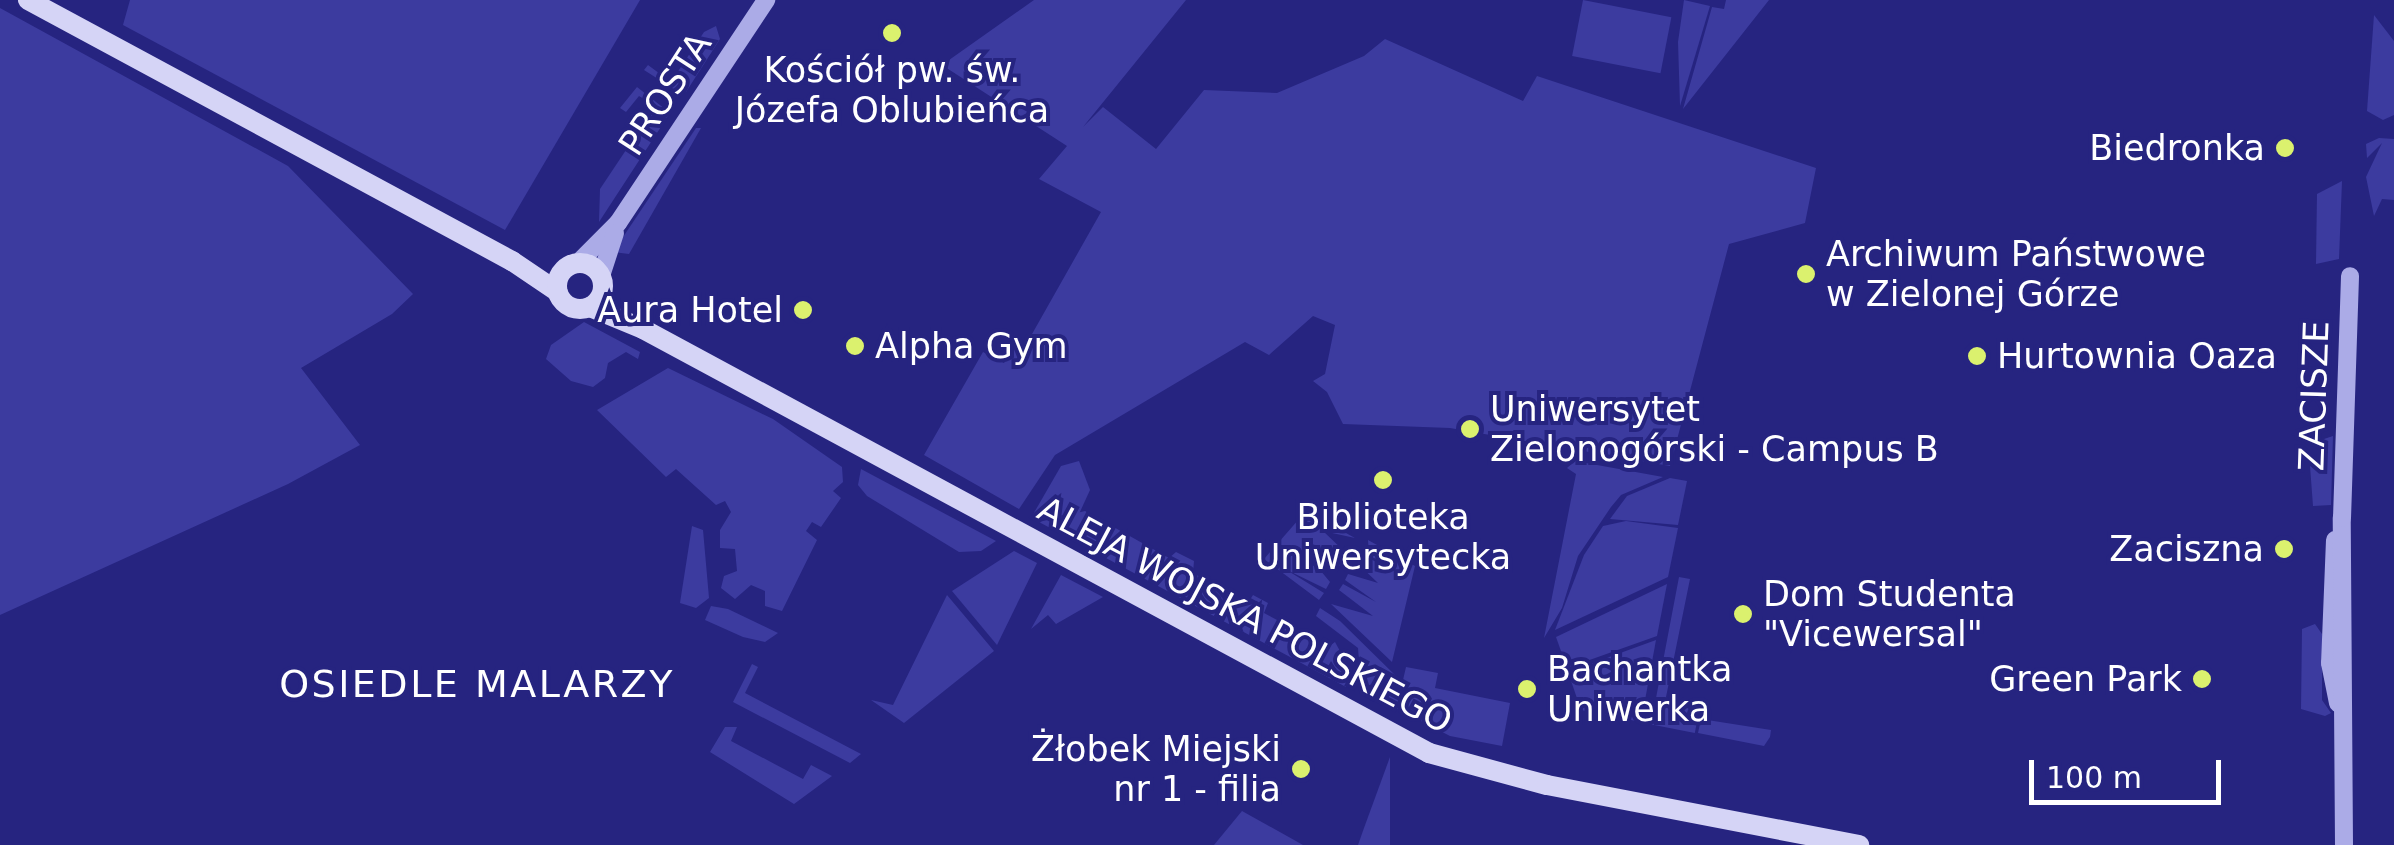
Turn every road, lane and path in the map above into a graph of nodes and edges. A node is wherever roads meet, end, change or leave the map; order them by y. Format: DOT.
graph roads {
  1 [pos="28,0"];
  2 [pos="766,0"];
  3 [pos="618,223"];
  4 [pos="512,260"];
  5 [pos="571,266"];
  6 [pos="2350,276"];
  7 [pos="602,282"];
  8 [pos="558,292"];
  9 [pos="590,307"];
  10 [pos="643,329"];
  11 [pos="2344,771"];
  12 [pos="1858,845"];
  13 [pos="2344,845"];
  14 [pos="2356,845"];
  1 -- 4 [label="main road"];
  2 -- 3 [label="street, PROSTA"];
  3 -- 5 [label="street, PROSTA"];
  3 -- 7 [label="street, PROSTA"];
  4 -- 5 [label="main road"];
  4 -- 8 [label="main road"];
  5 -- 7 [label="main road, ALEJA WOJSKA POLSKIEGO"];
  5 -- 8 [label="main road"];
  6 -- 11 [label="street, ZACISZE"];
  7 -- 9 [label="main road"];
  7 -- 10 [label="main road, ALEJA WOJSKA POLSKIEGO"];
  8 -- 9 [label="main road, ALEJA WOJSKA POLSKIEGO"];
  9 -- 10 [label="main road, ALEJA WOJSKA POLSKIEGO"];
  10 -- 12 [label="main road, ALEJA WOJSKA POLSKIEGO"];
  11 -- 13 [label="street, ZACISZE"];
  11 -- 14 [label="street, ZACISZE"];
}
